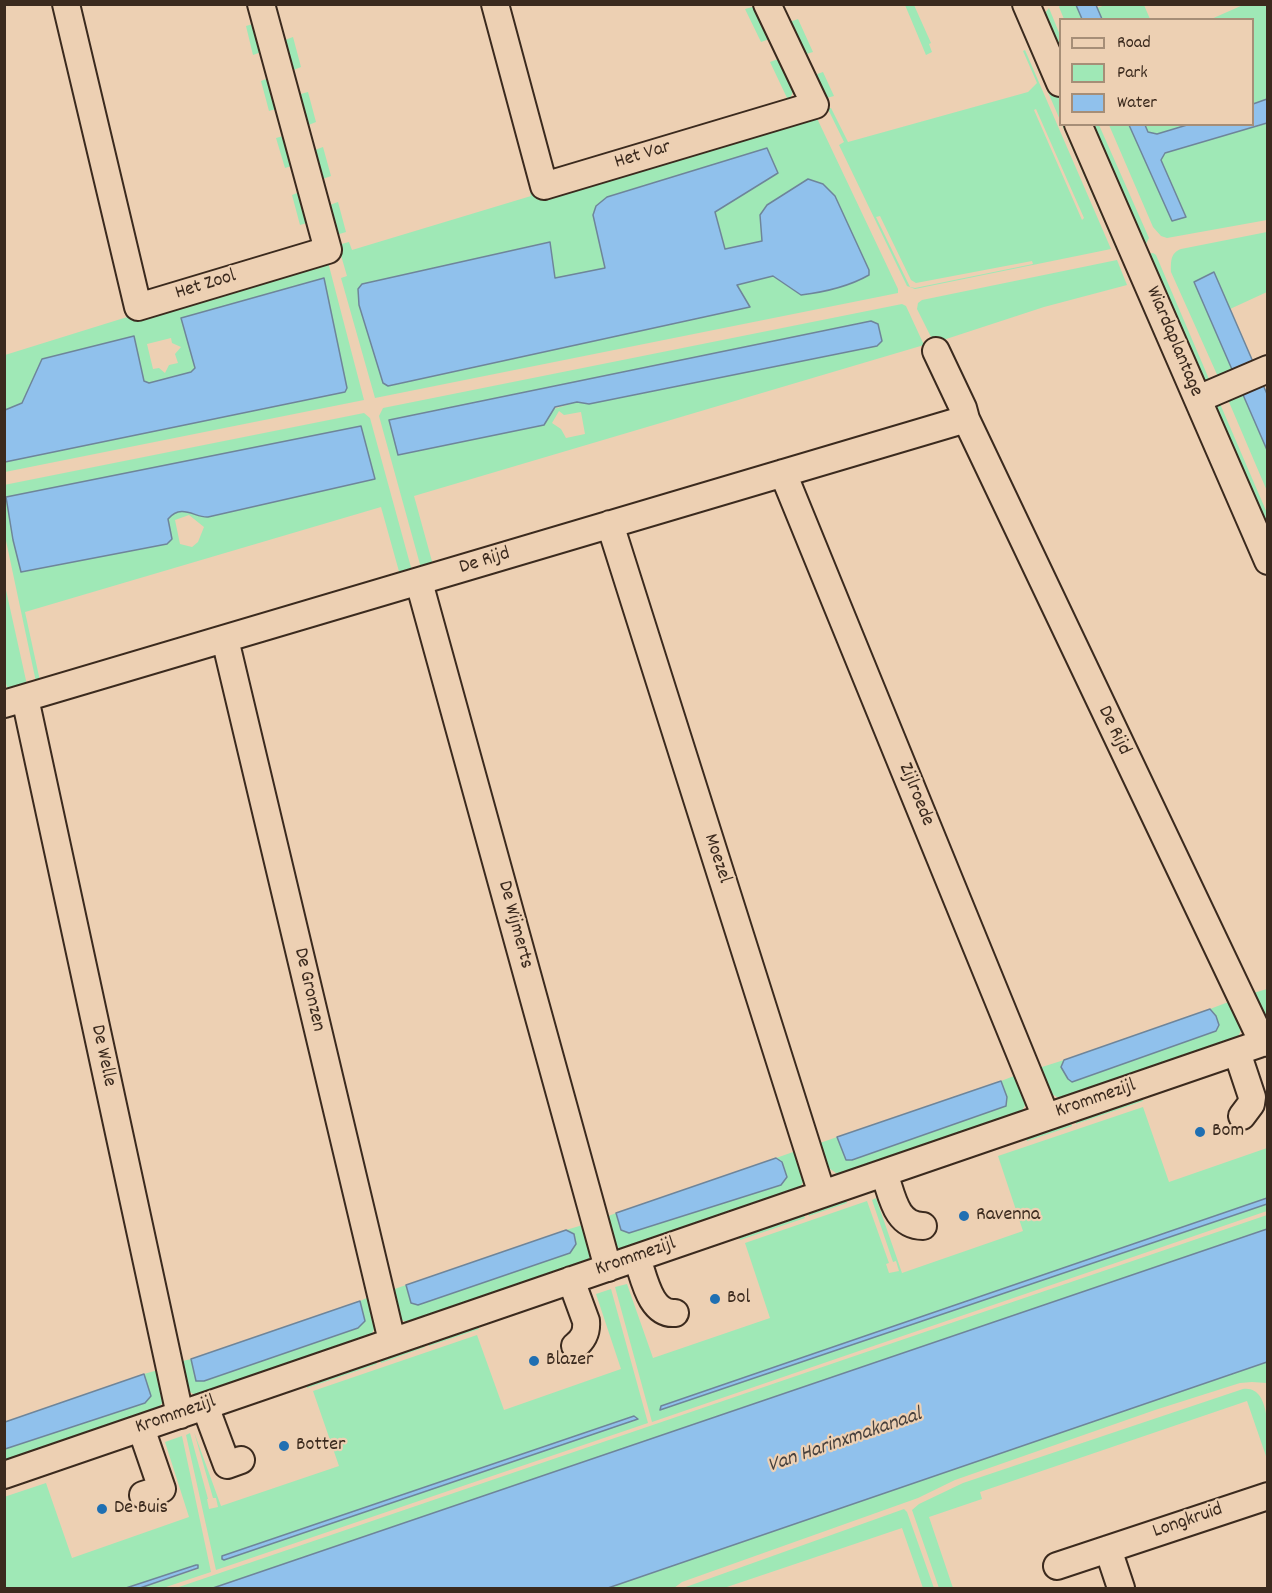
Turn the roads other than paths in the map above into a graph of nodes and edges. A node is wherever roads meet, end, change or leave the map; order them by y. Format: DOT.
graph roads {
  1 [pos="66,4"];
  2 [pos="261,4"];
  3 [pos="495,4"];
  4 [pos="767,4"];
  5 [pos="1032,6"];
  6 [pos="1059,80"];
  7 [pos="1079,126"];
  8 [pos="936,351"];
  9 [pos="1265,370"];
  10 [pos="1198,399"];
  11 [pos="966,419"];
  12 [pos="783,473"];
  13 [pos="610,524"];
  14 [pos="1268,561"];
  15 [pos="419,582"];
  16 [pos="225,639"];
  17 [pos="15,701"];
  18 [pos="1265,1042"];
  19 [pos="1237,1052"];
  20 [pos="1242,1116"];
  21 [pos="1046,1117"];
  22 [pos="884,1173"];
  23 [pos="822,1194"];
  24 [pos="923,1226"];
  25 [pos="637,1258"];
  26 [pos="608,1268"];
  27 [pos="571,1280"];
  28 [pos="675,1313"];
  29 [pos="392,1341"];
  30 [pos="575,1346"];
  31 [pos="205,1406"];
  32 [pos="180,1415"];
  33 [pos="141,1428"];
  34 [pos="241,1460"];
  35 [pos="4,1475"];
  36 [pos="143,1495"];
  37 [pos="1268,1496"];
  38 [pos="1108,1549"];
  39 [pos="1057,1566"];
  40 [pos="1121,1588"];
  1 -- 2 [label="street, Het Zool"];
  3 -- 4 [label="street, Het Var"];
  5 -- 6 [label="street"];
  7 -- 10 [label="street, Wiardaplantage"];
  8 -- 11 [label="street, De Rijd"];
  9 -- 10 [label="street"];
  10 -- 14 [label="street, Wiardaplantage"];
  11 -- 12 [label="street, De Rijd"];
  11 -- 18 [label="street, De Rijd"];
  12 -- 13 [label="street, De Rijd"];
  12 -- 21 [label="street, Zijlroede"];
  13 -- 15 [label="street, De Rijd"];
  13 -- 23 [label="street, Moezel"];
  15 -- 16 [label="street, De Rijd"];
  15 -- 26 [label="street, De Wijmerts"];
  16 -- 17 [label="street, De Rijd"];
  16 -- 29 [label="street, De Gronzen"];
  17 -- 32 [label="street, De Welle"];
  18 -- 19 [label="street, Krommezijl"];
  19 -- 20 [label="street"];
  19 -- 21 [label="street, Krommezijl"];
  21 -- 22 [label="street, Krommezijl"];
  22 -- 23 [label="street, Krommezijl"];
  22 -- 24 [label="street"];
  23 -- 25 [label="street, Krommezijl"];
  25 -- 26 [label="street, Krommezijl"];
  25 -- 28 [label="street"];
  26 -- 27 [label="street, Krommezijl"];
  27 -- 29 [label="street, Krommezijl"];
  27 -- 30 [label="street"];
  29 -- 31 [label="street, Krommezijl"];
  31 -- 32 [label="street, Krommezijl"];
  31 -- 34 [label="street"];
  32 -- 33 [label="street, Krommezijl"];
  33 -- 35 [label="street, Krommezijl"];
  33 -- 36 [label="street"];
  37 -- 38 [label="street, Longkruid"];
  38 -- 39 [label="street, Longkruid"];
  38 -- 40 [label="street"];
}
